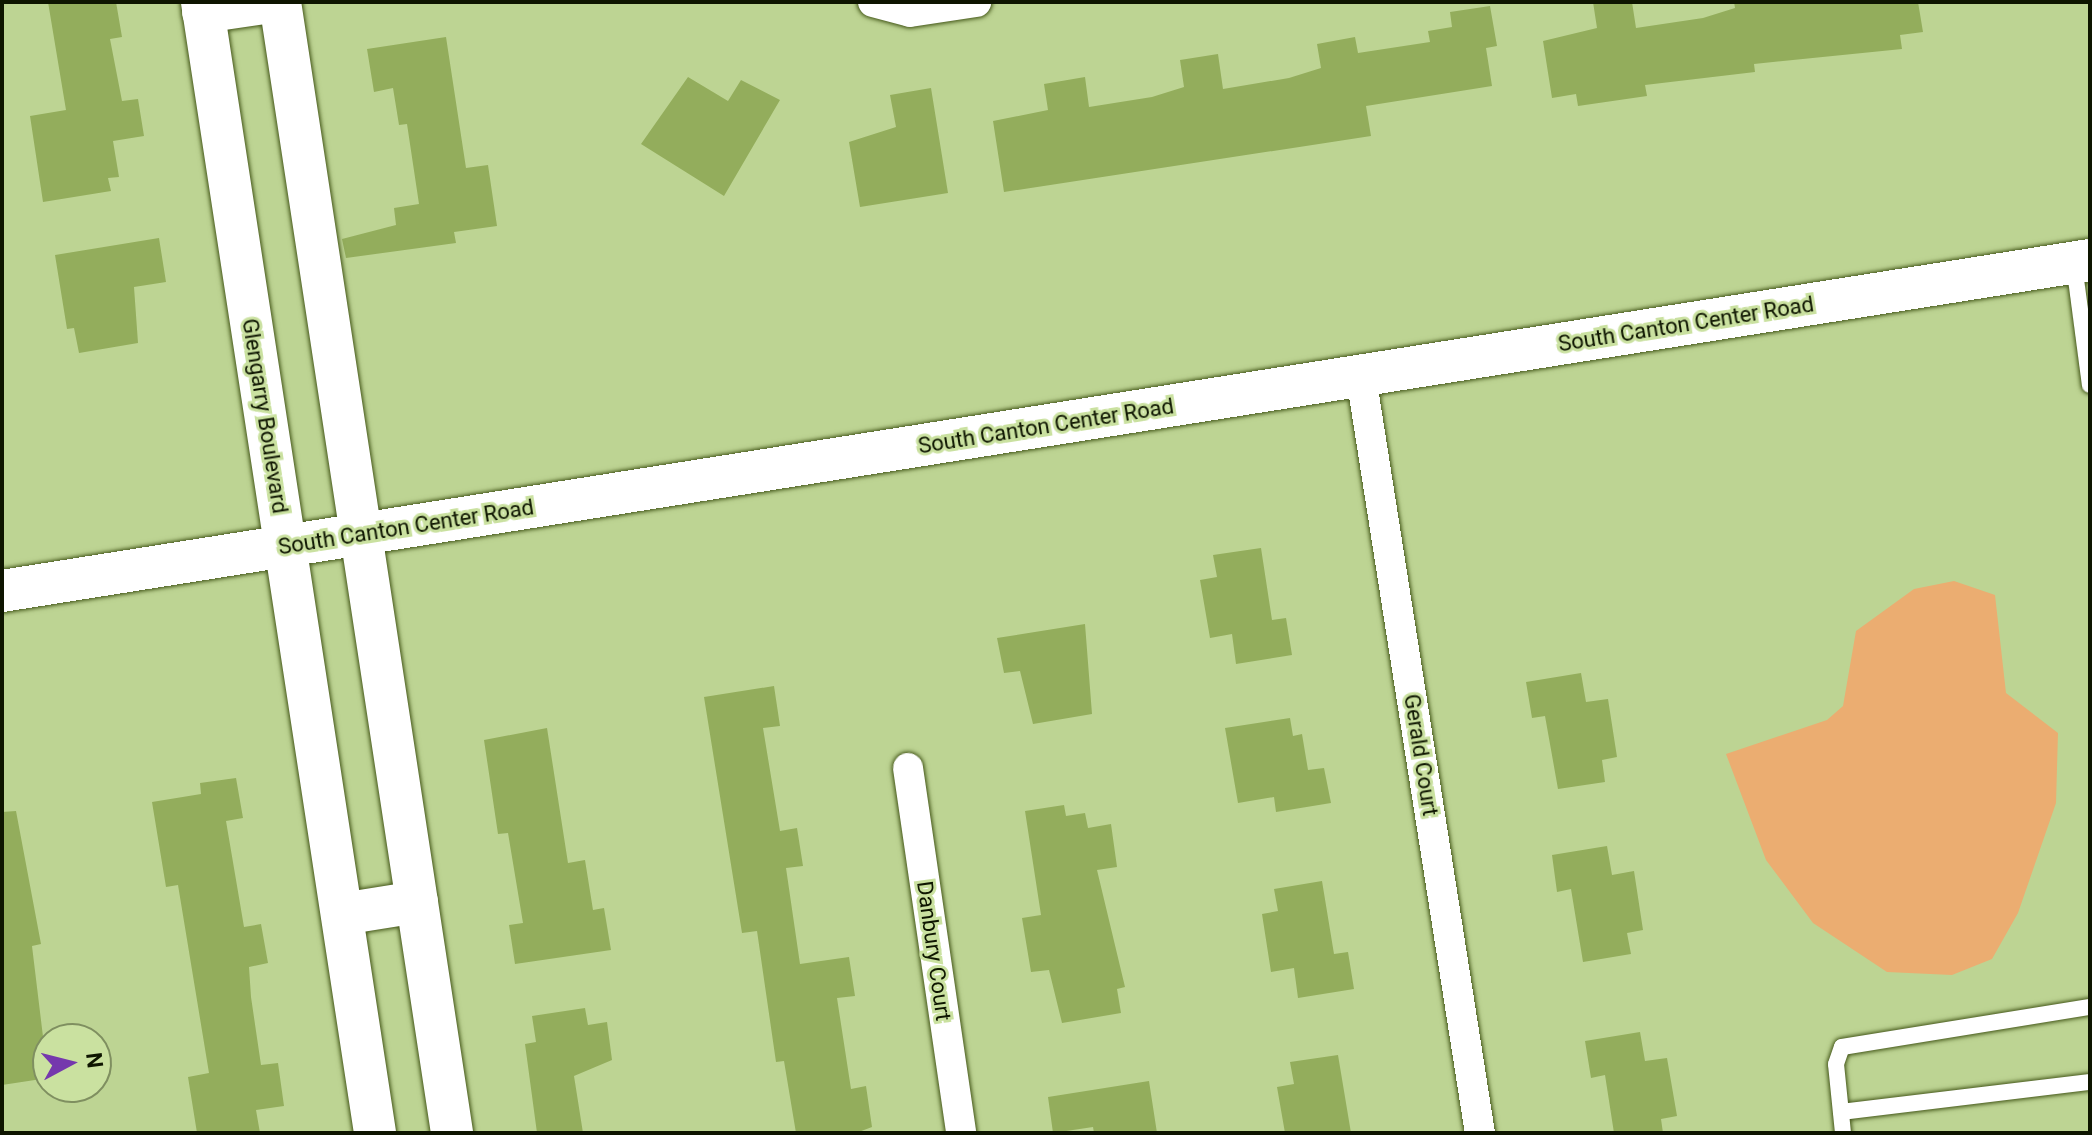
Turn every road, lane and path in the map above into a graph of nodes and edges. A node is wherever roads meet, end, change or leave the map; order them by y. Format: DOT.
graph roads {
  1 [pos="271,2"];
  2 [pos="280,2"];
  3 [pos="873,2"];
  4 [pos="976,2"];
  5 [pos="202,7"];
  6 [pos="2082,261"];
  7 [pos="1361,376"];
  8 [pos="2090,385"];
  9 [pos="361,534"];
  10 [pos="286,546"];
  11 [pos="2,591"];
  12 [pos="908,768"];
  13 [pos="417,902"];
  14 [pos="342,914"];
  15 [pos="2090,1007"];
  16 [pos="2090,1082"];
  17 [pos="1841,1112"];
  18 [pos="375,1133"];
  19 [pos="452,1133"];
  20 [pos="961,1133"];
  21 [pos="1480,1133"];
  22 [pos="1843,1133"];
  1 -- 5 [label="street, Glengarry Boulevard"];
  2 -- 9 [label="street"];
  3 -- 4 [label="street"];
  5 -- 10 [label="street, Glengarry Boulevard"];
  6 -- 7 [label="street, South Canton Center Road"];
  6 -- 8 [label="lane"];
  7 -- 9 [label="street, South Canton Center Road"];
  7 -- 21 [label="street, Gerald Court"];
  9 -- 10 [label="street, South Canton Center Road"];
  9 -- 13 [label="street"];
  10 -- 11 [label="street, South Canton Center Road"];
  10 -- 14 [label="street, Glengarry Boulevard"];
  12 -- 20 [label="street, Danbury Court"];
  13 -- 14 [label="street"];
  13 -- 19 [label="street"];
  14 -- 18 [label="street, Glengarry Boulevard"];
  15 -- 17 [label="lane"];
  16 -- 17 [label="lane"];
  17 -- 22 [label="lane"];
}
